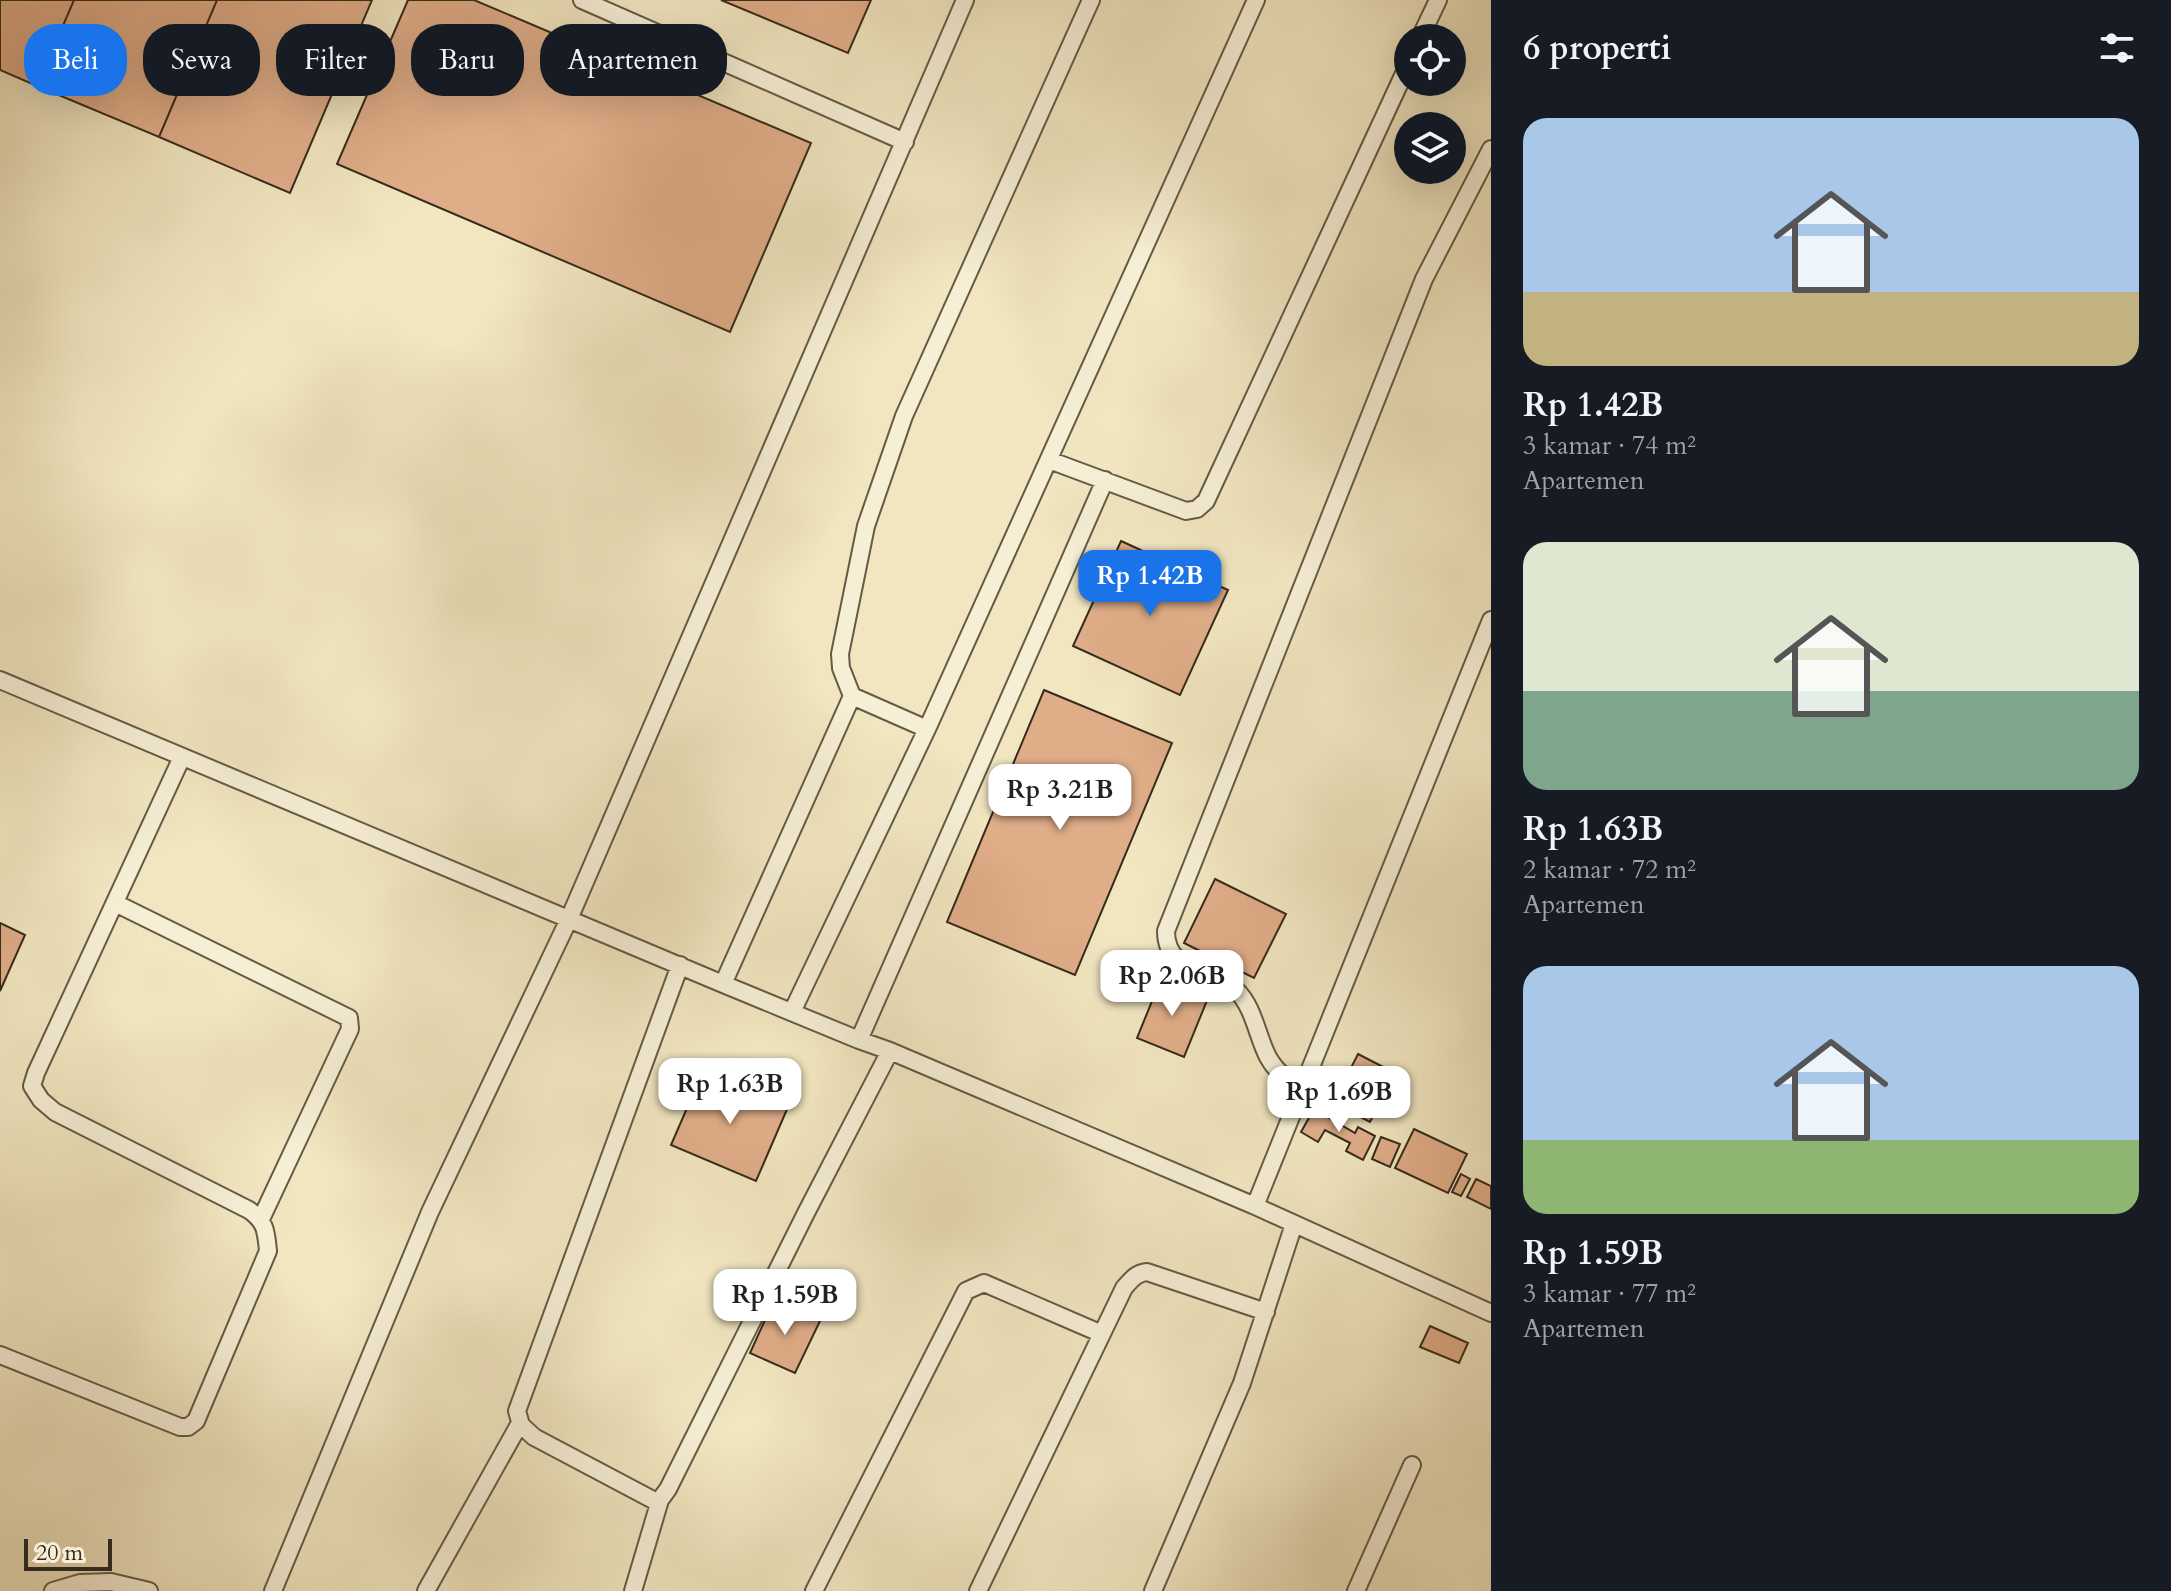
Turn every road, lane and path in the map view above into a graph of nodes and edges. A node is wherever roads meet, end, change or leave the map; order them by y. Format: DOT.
graph roads {
  1 [pos="582,0"];
  2 [pos="965,0"];
  3 [pos="1091,0"];
  4 [pos="1256,0"];
  5 [pos="1438,0"];
  6 [pos="1427,24"];
  7 [pos="1394,95"];
  8 [pos="905,142"];
  9 [pos="1491,149"];
  10 [pos="1049,460"];
  11 [pos="1105,480"];
  12 [pos="1491,620"];
  13 [pos="0,680"];
  14 [pos="852,696"];
  15 [pos="927,729"];
  16 [pos="182,757"];
  17 [pos="115,903"];
  18 [pos="569,919"];
  19 [pos="680,965"];
  20 [pos="723,984"];
  21 [pos="792,1012"];
  22 [pos="859,1040"];
  23 [pos="890,1051"];
  24 [pos="1303,1091"];
  25 [pos="1255,1206"];
  26 [pos="261,1219"];
  27 [pos="1294,1224"];
  28 [pos="1266,1312"];
  29 [pos="1491,1313"];
  30 [pos="1102,1334"];
  31 [pos="0,1355"];
  32 [pos="520,1423"];
  33 [pos="1412,1465"];
  34 [pos="660,1500"];
  35 [pos="53,1591"];
  36 [pos="149,1591"];
  37 [pos="273,1591"];
  38 [pos="426,1591"];
  39 [pos="633,1591"];
  40 [pos="814,1591"];
  41 [pos="978,1591"];
  42 [pos="1153,1591"];
  43 [pos="1356,1591"];
  1 -- 8 [label="lane"];
  2 -- 8 [label="lane"];
  3 -- 14 [label="lane"];
  4 -- 10 [label="lane"];
  5 -- 6 [label="lane"];
  7 -- 11 [label="lane"];
  8 -- 18 [label="lane"];
  9 -- 24 [label="lane"];
  10 -- 11 [label="lane"];
  10 -- 15 [label="lane"];
  11 -- 22 [label="lane"];
  12 -- 24 [label="lane"];
  13 -- 16 [label="lane"];
  14 -- 15 [label="lane"];
  14 -- 20 [label="lane"];
  15 -- 21 [label="lane"];
  16 -- 17 [label="lane"];
  16 -- 18 [label="lane"];
  17 -- 26 [label="lane"];
  17 -- 26 [label="lane"];
  18 -- 19 [label="lane"];
  18 -- 37 [label="lane"];
  19 -- 20 [label="lane"];
  19 -- 32 [label="lane"];
  20 -- 21 [label="lane"];
  21 -- 22 [label="lane"];
  22 -- 23 [label="lane"];
  23 -- 25 [label="lane"];
  23 -- 34 [label="lane"];
  24 -- 25 [label="lane"];
  25 -- 27 [label="lane"];
  26 -- 31 [label="lane"];
  27 -- 28 [label="lane"];
  27 -- 29 [label="lane"];
  28 -- 30 [label="lane"];
  28 -- 42 [label="lane"];
  30 -- 40 [label="lane"];
  30 -- 41 [label="lane"];
  32 -- 34 [label="lane"];
  32 -- 38 [label="lane"];
  33 -- 43 [label="lane"];
  34 -- 39 [label="lane"];
  35 -- 36 [label="lane"];
}
